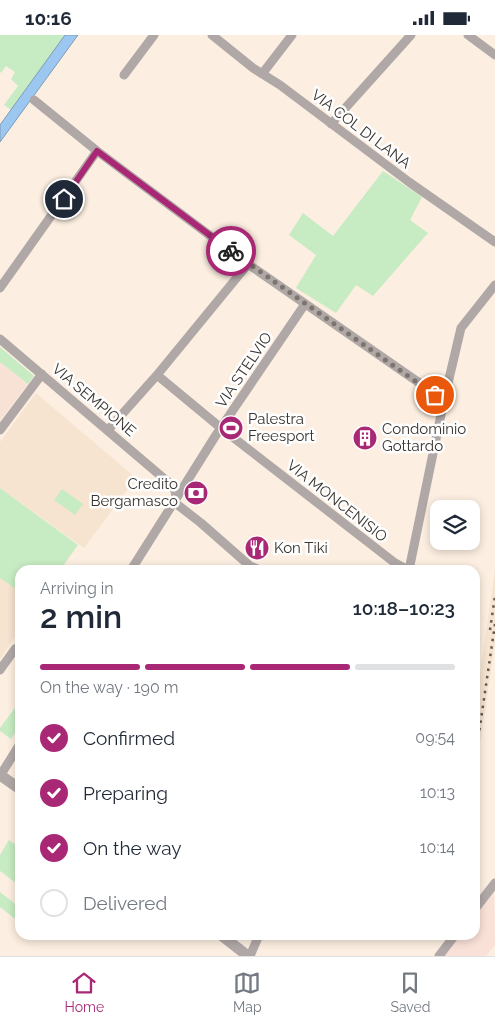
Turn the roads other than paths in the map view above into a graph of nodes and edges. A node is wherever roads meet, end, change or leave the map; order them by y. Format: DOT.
graph roads {
  1 [pos="154,35"];
  2 [pos="212,35"];
  3 [pos="292,35"];
  4 [pos="411,35"];
  5 [pos="468,35"];
  6 [pos="495,55"];
  7 [pos="262,74"];
  8 [pos="124,75"];
  9 [pos="34,100"];
  10 [pos="331,124"];
  11 [pos="97,151"];
  12 [pos="495,242"];
  13 [pos="248,264"];
  14 [pos="495,285"];
  15 [pos="0,288"];
  16 [pos="305,304"];
  17 [pos="0,339"];
  18 [pos="42,374"];
  19 [pos="157,375"];
  20 [pos="444,400"];
  21 [pos="221,428"];
  22 [pos="0,430"];
  23 [pos="108,430"];
  24 [pos="174,502"];
  25 [pos="134,565"];
  26 [pos="248,565"];
  27 [pos="399,565"];
  28 [pos="409,565"];
  29 [pos="15,649"];
  30 [pos="0,670"];
  31 [pos="15,752"];
  32 [pos="0,775"];
  33 [pos="15,786"];
  34 [pos="495,883"];
  35 [pos="480,902"];
  36 [pos="228,940"];
  37 [pos="257,940"];
  38 [pos="451,940"];
  39 [pos="249,956"];
  40 [pos="439,956"];
  1 -- 8 [label="street"];
  2 -- 7 [label="street, VIA COL DI LANA"];
  3 -- 7 [label="street"];
  4 -- 10 [label="street"];
  5 -- 6 [label="street"];
  7 -- 10 [label="street, VIA COL DI LANA"];
  9 -- 11 [label="street"];
  10 -- 12 [label="street, VIA COL DI LANA"];
  11 -- 13 [label="street"];
  11 -- 15 [label="street"];
  13 -- 16 [label="street"];
  13 -- 19 [label="street"];
  14 -- 20 [label="street"];
  16 -- 20 [label="street"];
  16 -- 21 [label="street, VIA STELVIO"];
  17 -- 18 [label="street, VIA SEMPIONE"];
  18 -- 22 [label="street"];
  18 -- 23 [label="street, VIA SEMPIONE"];
  19 -- 21 [label="street, VIA MONCENISIO"];
  19 -- 23 [label="street"];
  20 -- 28 [label="street"];
  21 -- 24 [label="street, VIA STELVIO"];
  21 -- 27 [label="street, VIA MONCENISIO"];
  23 -- 24 [label="street, VIA SEMPIONE"];
  24 -- 25 [label="street, VIA STELVIO"];
  24 -- 26 [label="street"];
  29 -- 30 [label="street"];
  31 -- 32 [label="street"];
  32 -- 33 [label="street"];
  34 -- 35 [label="street"];
  36 -- 39 [label="street"];
  37 -- 39 [label="street"];
  38 -- 40 [label="street"];
}
